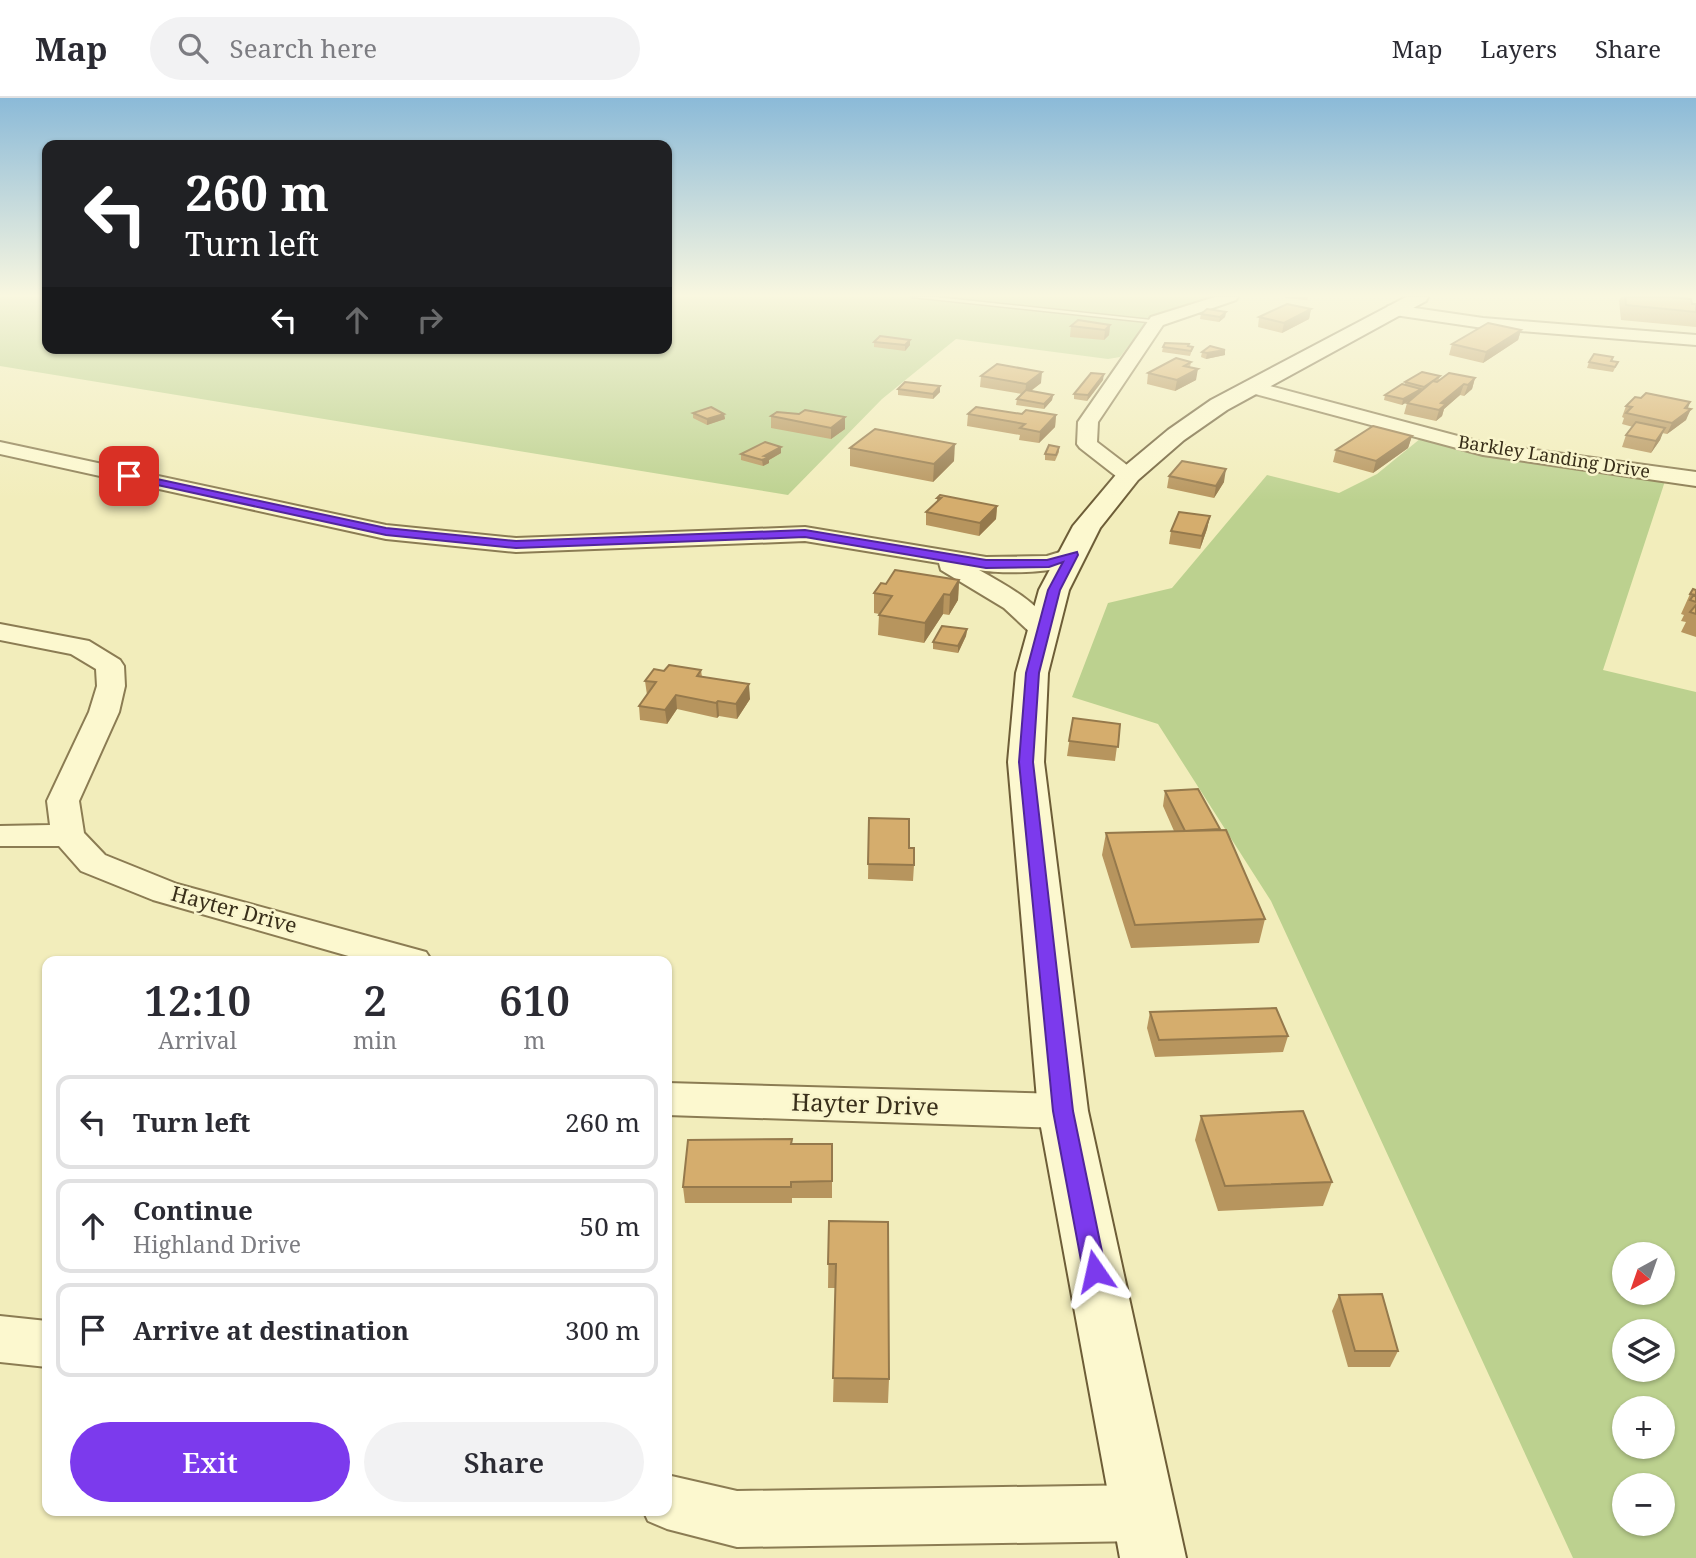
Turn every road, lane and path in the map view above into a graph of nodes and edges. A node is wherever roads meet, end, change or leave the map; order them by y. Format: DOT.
graph roads {
  1 [pos="1127,365"];
  2 [pos="1291,365"];
  3 [pos="1251,387"];
  4 [pos="0,448"];
  5 [pos="1129,475"];
  6 [pos="1696,479"];
  7 [pos="1073,555"];
  8 [pos="932,556"];
  9 [pos="1043,630"];
  10 [pos="0,632"];
  11 [pos="68,835"];
  12 [pos="0,836"];
  13 [pos="395,956"];
  14 [pos="672,1099"];
  15 [pos="1063,1111"];
  16 [pos="0,1339"];
  17 [pos="42,1343"];
  18 [pos="672,1503"];
  19 [pos="1149,1536"];
  1 -- 5 [label="street"];
  2 -- 3 [label="main road"];
  3 -- 5 [label="main road"];
  3 -- 6 [label="street, Barkley Landing Drive"];
  4 -- 8 [label="street"];
  5 -- 7 [label="main road"];
  7 -- 8 [label="street"];
  7 -- 9 [label="main road"];
  8 -- 9 [label="street"];
  9 -- 15 [label="main road"];
  10 -- 11 [label="street"];
  11 -- 12 [label="street"];
  11 -- 13 [label="street, Hayter Drive"];
  14 -- 15 [label="street, Hayter Drive"];
  15 -- 19 [label="main road"];
  16 -- 17 [label="street"];
  18 -- 19 [label="street"];
}
